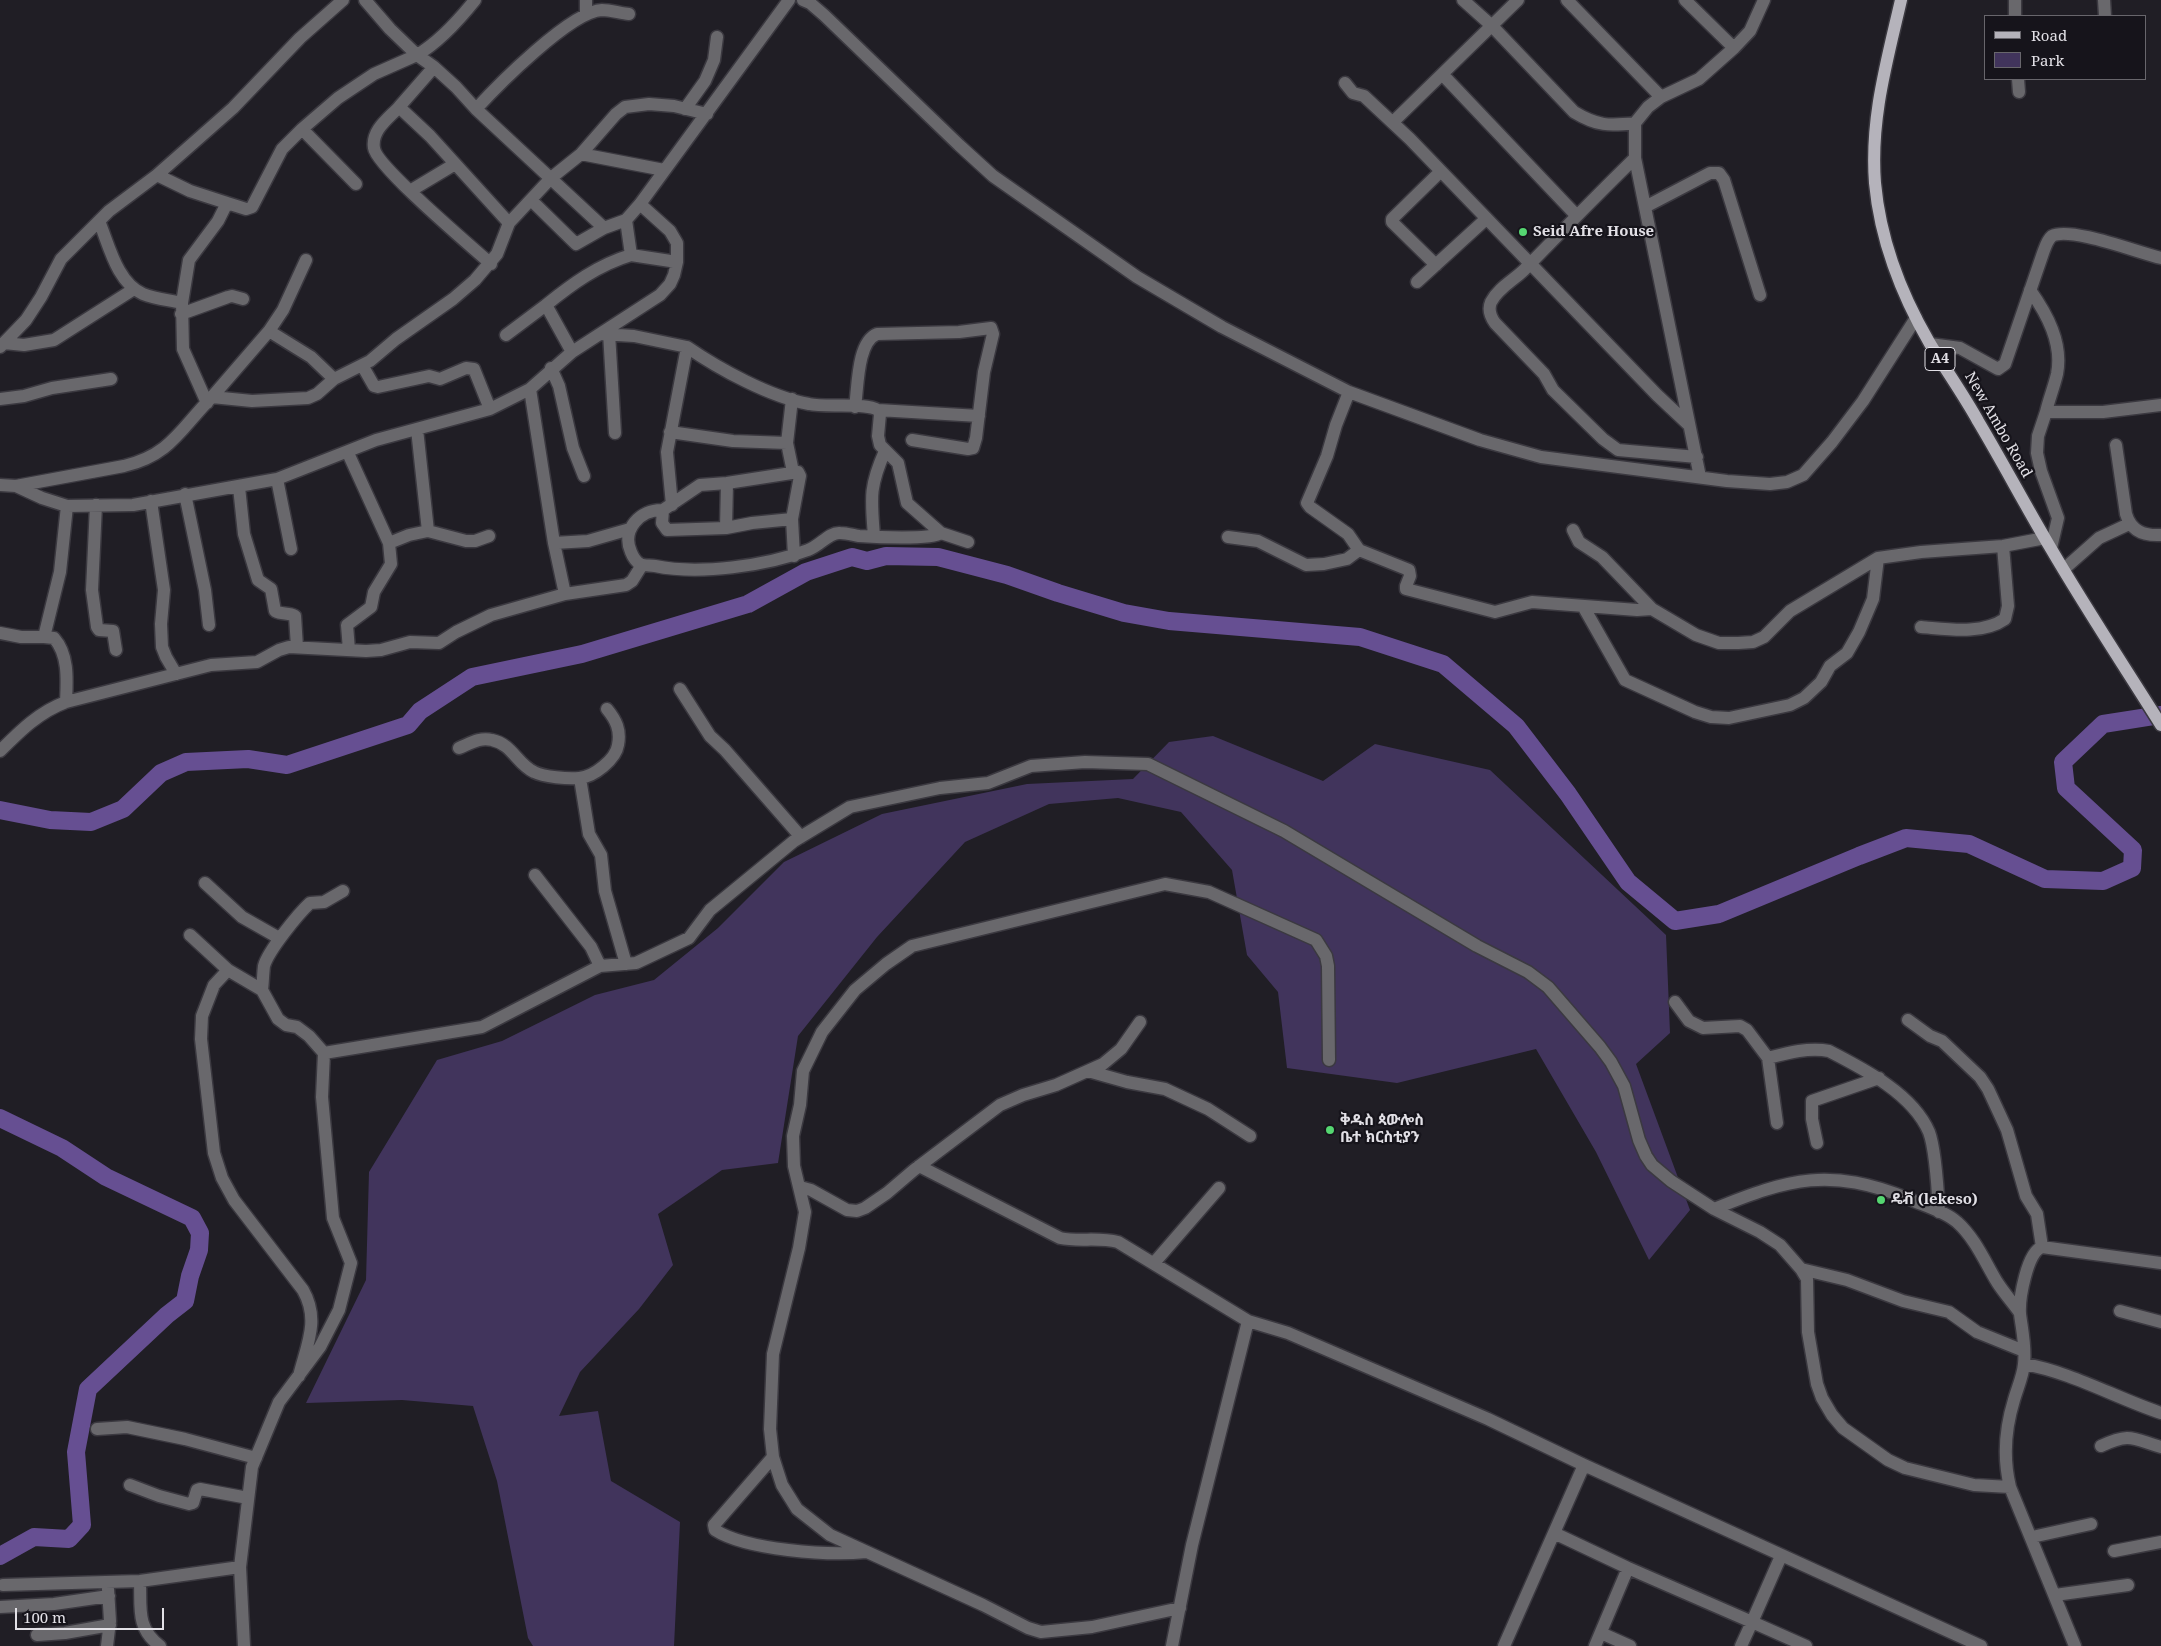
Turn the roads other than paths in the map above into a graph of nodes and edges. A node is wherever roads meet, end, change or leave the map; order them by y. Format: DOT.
graph roads {
  1 [pos="344,0"];
  2 [pos="365,0"];
  3 [pos="475,0"];
  4 [pos="586,0"];
  5 [pos="789,0"];
  6 [pos="803,0"];
  7 [pos="1463,0"];
  8 [pos="1518,0"];
  9 [pos="1567,0"];
  10 [pos="1685,0"];
  11 [pos="1764,0"];
  12 [pos="1901,0"];
  13 [pos="2015,0"];
  14 [pos="2104,0"];
  15 [pos="586,14"];
  16 [pos="629,14"];
  17 [pos="2015,15"];
  18 [pos="2105,15"];
  19 [pos="1492,26"];
  20 [pos="717,37"];
  21 [pos="1734,48"];
  22 [pos="417,55"];
  23 [pos="434,66"];
  24 [pos="1443,75"];
  25 [pos="2018,80"];
  26 [pos="1345,82"];
  27 [pos="2019,92"];
  28 [pos="1661,97"];
  29 [pos="399,106"];
  30 [pos="476,109"];
  31 [pos="685,109"];
  32 [pos="707,114"];
  33 [pos="1393,122"];
  34 [pos="1635,123"];
  35 [pos="302,128"];
  36 [pos="581,154"];
  37 [pos="1635,158"];
  38 [pos="455,164"];
  39 [pos="664,170"];
  40 [pos="1440,172"];
  41 [pos="157,175"];
  42 [pos="551,178"];
  43 [pos="356,184"];
  44 [pos="410,191"];
  45 [pos="531,200"];
  46 [pos="227,203"];
  47 [pos="640,204"];
  48 [pos="1645,207"];
  49 [pos="1576,215"];
  50 [pos="1486,219"];
  51 [pos="626,220"];
  52 [pos="99,221"];
  53 [pos="509,223"];
  54 [pos="604,228"];
  55 [pos="631,254"];
  56 [pos="2161,258"];
  57 [pos="306,260"];
  58 [pos="678,262"];
  59 [pos="1530,263"];
  60 [pos="490,264"];
  61 [pos="1436,265"];
  62 [pos="1417,282"];
  63 [pos="134,289"];
  64 [pos="2030,290"];
  65 [pos="1760,295"];
  66 [pos="242,299"];
  67 [pos="546,305"];
  68 [pos="182,309"];
  69 [pos="1916,318"];
  70 [pos="269,331"];
  71 [pos="604,334"];
  72 [pos="506,335"];
  73 [pos="1930,344"];
  74 [pos="2,345"];
  75 [pos="686,347"];
  76 [pos="572,352"];
  77 [pos="362,365"];
  78 [pos="551,368"];
  79 [pos="111,379"];
  80 [pos="334,379"];
  81 [pos="530,388"];
  82 [pos="1348,392"];
  83 [pos="792,399"];
  84 [pos="0,400"];
  85 [pos="210,400"];
  86 [pos="2161,404"];
  87 [pos="856,407"];
  88 [pos="490,409"];
  89 [pos="878,410"];
  90 [pos="2046,412"];
  91 [pos="979,416"];
  92 [pos="1689,425"];
  93 [pos="416,429"];
  94 [pos="670,432"];
  95 [pos="615,433"];
  96 [pos="912,440"];
  97 [pos="787,443"];
  98 [pos="2116,445"];
  99 [pos="885,451"];
  100 [pos="348,453"];
  101 [pos="1697,457"];
  102 [pos="793,472"];
  103 [pos="584,476"];
  104 [pos="1700,477"];
  105 [pos="277,479"];
  106 [pos="727,484"];
  107 [pos="0,485"];
  108 [pos="16,486"];
  109 [pos="239,487"];
  110 [pos="185,494"];
  111 [pos="151,501"];
  112 [pos="67,506"];
  113 [pos="96,506"];
  114 [pos="667,507"];
  115 [pos="792,519"];
  116 [pos="2129,524"];
  117 [pos="726,528"];
  118 [pos="630,529"];
  119 [pos="1572,530"];
  120 [pos="428,531"];
  121 [pos="941,533"];
  122 [pos="2161,535"];
  123 [pos="489,536"];
  124 [pos="874,536"];
  125 [pos="1228,537"];
  126 [pos="968,542"];
  127 [pos="554,543"];
  128 [pos="2048,543"];
  129 [pos="389,544"];
  130 [pos="2004,546"];
  131 [pos="291,549"];
  132 [pos="1359,550"];
  133 [pos="794,556"];
  134 [pos="1878,558"];
  135 [pos="642,565"];
  136 [pos="2064,569"];
  137 [pos="565,594"];
  138 [pos="1583,606"];
  139 [pos="1652,609"];
  140 [pos="209,625"];
  141 [pos="1921,627"];
  142 [pos="0,632"];
  143 [pos="44,637"];
  144 [pos="297,646"];
  145 [pos="116,650"];
  146 [pos="349,650"];
  147 [pos="176,674"];
  148 [pos="680,689"];
  149 [pos="66,702"];
  150 [pos="607,709"];
  151 [pos="2161,725"];
  152 [pos="460,748"];
  153 [pos="0,751"];
  154 [pos="580,778"];
  155 [pos="801,837"];
  156 [pos="535,875"];
  157 [pos="205,883"];
  158 [pos="343,891"];
  159 [pos="190,935"];
  160 [pos="279,938"];
  161 [pos="626,964"];
  162 [pos="600,966"];
  163 [pos="228,970"];
  164 [pos="262,990"];
  165 [pos="1675,1002"];
  166 [pos="1908,1020"];
  167 [pos="1140,1022"];
  168 [pos="324,1054"];
  169 [pos="1768,1058"];
  170 [pos="1329,1060"];
  171 [pos="1088,1071"];
  172 [pos="1879,1078"];
  173 [pos="1776,1123"];
  174 [pos="1250,1136"];
  175 [pos="1817,1143"];
  176 [pos="919,1166"];
  177 [pos="800,1187"];
  178 [pos="1219,1188"];
  179 [pos="1714,1209"];
  180 [pos="1939,1212"];
  181 [pos="2042,1247"];
  182 [pos="1154,1263"];
  183 [pos="2161,1263"];
  184 [pos="1801,1269"];
  185 [pos="2120,1311"];
  186 [pos="2020,1313"];
  187 [pos="1248,1320"];
  188 [pos="2161,1322"];
  189 [pos="2024,1358"];
  190 [pos="299,1376"];
  191 [pos="2161,1413"];
  192 [pos="97,1429"];
  193 [pos="2101,1446"];
  194 [pos="2161,1447"];
  195 [pos="773,1457"];
  196 [pos="256,1458"];
  197 [pos="1584,1465"];
  198 [pos="130,1485"];
  199 [pos="2010,1487"];
  200 [pos="248,1498"];
  201 [pos="2091,1524"];
  202 [pos="1554,1532"];
  203 [pos="2032,1537"];
  204 [pos="2161,1542"];
  205 [pos="2114,1551"];
  206 [pos="867,1552"];
  207 [pos="1781,1556"];
  208 [pos="240,1567"];
  209 [pos="1628,1568"];
  210 [pos="140,1581"];
  211 [pos="107,1582"];
  212 [pos="3,1585"];
  213 [pos="2128,1585"];
  214 [pos="2055,1595"];
  215 [pos="108,1596"];
  216 [pos="0,1607"];
  217 [pos="1180,1608"];
  218 [pos="1752,1622"];
  219 [pos="110,1625"];
  220 [pos="1601,1633"];
  221 [pos="37,1635"];
  222 [pos="107,1646"];
  223 [pos="160,1646"];
  224 [pos="244,1646"];
  225 [pos="1172,1646"];
  226 [pos="1504,1646"];
  227 [pos="1595,1646"];
  228 [pos="1630,1646"];
  229 [pos="1741,1646"];
  230 [pos="1806,1646"];
  231 [pos="1981,1646"];
  232 [pos="2075,1646"];
  1 -- 41 [label="street"];
  2 -- 22 [label="street"];
  3 -- 22 [label="street"];
  4 -- 15 [label="street"];
  5 -- 32 [label="street"];
  6 -- 82 [label="street"];
  7 -- 19 [label="street"];
  8 -- 19 [label="street"];
  9 -- 28 [label="street"];
  10 -- 21 [label="street"];
  11 -- 21 [label="street"];
  12 -- 69 [label="main road, New Ambo Road / A4"];
  13 -- 17 [label="street"];
  14 -- 18 [label="street"];
  15 -- 16 [label="street"];
  15 -- 30 [label="street"];
  19 -- 24 [label="street"];
  19 -- 34 [label="street"];
  20 -- 31 [label="street"];
  21 -- 28 [label="street"];
  22 -- 23 [label="street"];
  22 -- 35 [label="street"];
  23 -- 29 [label="street"];
  23 -- 30 [label="street"];
  24 -- 33 [label="street"];
  24 -- 49 [label="street"];
  25 -- 27 [label="street"];
  26 -- 33 [label="street"];
  28 -- 34 [label="street"];
  29 -- 38 [label="street"];
  29 -- 44 [label="street"];
  30 -- 42 [label="street"];
  31 -- 32 [label="street"];
  31 -- 36 [label="street"];
  32 -- 39 [label="street"];
  33 -- 40 [label="street"];
  34 -- 37 [label="street"];
  35 -- 43 [label="street"];
  35 -- 46 [label="street"];
  36 -- 39 [label="street"];
  36 -- 42 [label="street"];
  37 -- 48 [label="street"];
  37 -- 49 [label="street"];
  38 -- 44 [label="street"];
  38 -- 53 [label="street"];
  39 -- 47 [label="street"];
  40 -- 50 [label="street"];
  40 -- 61 [label="street"];
  41 -- 46 [label="street"];
  41 -- 52 [label="street"];
  42 -- 45 [label="street"];
  42 -- 54 [label="street"];
  44 -- 60 [label="street"];
  45 -- 53 [label="street"];
  45 -- 54 [label="street"];
  46 -- 68 [label="street"];
  47 -- 51 [label="street"];
  47 -- 58 [label="street"];
  48 -- 65 [label="street"];
  48 -- 92 [label="street"];
  49 -- 59 [label="street"];
  50 -- 59 [label="street"];
  50 -- 61 [label="street"];
  51 -- 54 [label="street"];
  51 -- 55 [label="street"];
  52 -- 63 [label="street"];
  52 -- 74 [label="street"];
  53 -- 60 [label="street"];
  55 -- 58 [label="street"];
  55 -- 67 [label="street"];
  56 -- 64 [label="street"];
  57 -- 70 [label="street"];
  58 -- 71 [label="street"];
  59 -- 92 [label="street"];
  59 -- 101 [label="street"];
  60 -- 77 [label="street"];
  61 -- 62 [label="street"];
  63 -- 68 [label="street"];
  63 -- 74 [label="street"];
  64 -- 73 [label="street"];
  64 -- 90 [label="street"];
  66 -- 68 [label="street"];
  67 -- 72 [label="street"];
  67 -- 76 [label="street"];
  68 -- 85 [label="street"];
  69 -- 73 [label="main road, New Ambo Road / A4"];
  69 -- 104 [label="street"];
  70 -- 80 [label="street"];
  70 -- 85 [label="street"];
  71 -- 75 [label="street"];
  71 -- 76 [label="street"];
  71 -- 95 [label="street"];
  73 -- 128 [label="main road, New Ambo Road / A4"];
  75 -- 83 [label="street"];
  75 -- 94 [label="street"];
  76 -- 78 [label="street"];
  77 -- 80 [label="street"];
  77 -- 88 [label="street"];
  78 -- 81 [label="street"];
  78 -- 103 [label="street"];
  79 -- 84 [label="street"];
  80 -- 85 [label="street"];
  81 -- 88 [label="street"];
  81 -- 127 [label="street"];
  82 -- 104 [label="street"];
  82 -- 132 [label="street"];
  83 -- 87 [label="street"];
  83 -- 97 [label="street"];
  85 -- 108 [label="street"];
  86 -- 90 [label="street"];
  87 -- 89 [label="street"];
  87 -- 91 [label="street"];
  88 -- 93 [label="street"];
  89 -- 91 [label="street"];
  89 -- 99 [label="street"];
  90 -- 128 [label="street"];
  91 -- 96 [label="street"];
  92 -- 101 [label="street"];
  93 -- 100 [label="street"];
  93 -- 120 [label="street"];
  94 -- 97 [label="street"];
  94 -- 114 [label="street"];
  97 -- 102 [label="street"];
  98 -- 116 [label="street"];
  99 -- 121 [label="street"];
  99 -- 124 [label="street"];
  100 -- 105 [label="street"];
  100 -- 129 [label="street"];
  101 -- 104 [label="street"];
  102 -- 106 [label="street"];
  102 -- 115 [label="street"];
  105 -- 109 [label="street"];
  105 -- 131 [label="street"];
  106 -- 114 [label="street"];
  106 -- 117 [label="street"];
  107 -- 108 [label="street"];
  108 -- 112 [label="street"];
  109 -- 110 [label="street"];
  109 -- 144 [label="street"];
  110 -- 111 [label="street"];
  110 -- 140 [label="street"];
  111 -- 113 [label="street"];
  111 -- 147 [label="street"];
  112 -- 113 [label="street"];
  112 -- 143 [label="street"];
  113 -- 145 [label="street"];
  114 -- 117 [label="street"];
  114 -- 118 [label="street"];
  115 -- 117 [label="street"];
  115 -- 133 [label="street"];
  116 -- 122 [label="street"];
  116 -- 136 [label="street"];
  118 -- 127 [label="street"];
  118 -- 135 [label="street"];
  119 -- 139 [label="street"];
  120 -- 123 [label="street"];
  120 -- 129 [label="street"];
  121 -- 124 [label="street"];
  121 -- 126 [label="street"];
  124 -- 133 [label="street"];
  125 -- 132 [label="street"];
  127 -- 137 [label="street"];
  128 -- 130 [label="street"];
  128 -- 136 [label="main road, New Ambo Road / A4"];
  129 -- 146 [label="street"];
  130 -- 134 [label="street"];
  130 -- 141 [label="street"];
  132 -- 138 [label="street"];
  133 -- 135 [label="street"];
  134 -- 138 [label="street"];
  134 -- 139 [label="street"];
  135 -- 137 [label="street"];
  136 -- 151 [label="main road, New Ambo Road / A4"];
  137 -- 146 [label="street"];
  138 -- 139 [label="street"];
  142 -- 143 [label="street"];
  143 -- 149 [label="street"];
  144 -- 146 [label="street"];
  144 -- 147 [label="street"];
  147 -- 149 [label="street"];
  148 -- 155 [label="street"];
  149 -- 153 [label="street"];
  150 -- 154 [label="street"];
  152 -- 154 [label="street"];
  154 -- 161 [label="street"];
  155 -- 161 [label="street"];
  155 -- 179 [label="street"];
  156 -- 162 [label="street"];
  157 -- 160 [label="street"];
  158 -- 160 [label="street"];
  159 -- 163 [label="street"];
  160 -- 164 [label="street"];
  161 -- 162 [label="street"];
  162 -- 168 [label="street"];
  163 -- 164 [label="street"];
  163 -- 190 [label="street"];
  164 -- 168 [label="street"];
  165 -- 169 [label="street"];
  166 -- 181 [label="street"];
  167 -- 171 [label="street"];
  168 -- 190 [label="street"];
  169 -- 172 [label="street"];
  169 -- 173 [label="street"];
  170 -- 177 [label="street"];
  171 -- 174 [label="street"];
  171 -- 176 [label="street"];
  172 -- 175 [label="street"];
  172 -- 180 [label="street"];
  176 -- 177 [label="street"];
  176 -- 182 [label="street"];
  177 -- 195 [label="street"];
  178 -- 182 [label="street"];
  179 -- 180 [label="street"];
  179 -- 184 [label="street"];
  180 -- 186 [label="street"];
  181 -- 183 [label="street"];
  181 -- 186 [label="street"];
  182 -- 187 [label="street"];
  184 -- 189 [label="street"];
  184 -- 199 [label="street"];
  185 -- 188 [label="street"];
  186 -- 189 [label="street"];
  187 -- 197 [label="street"];
  187 -- 217 [label="street"];
  189 -- 191 [label="street"];
  189 -- 199 [label="street"];
  190 -- 196 [label="street"];
  192 -- 196 [label="street"];
  193 -- 194 [label="street"];
  195 -- 206 [label="street"];
  195 -- 206 [label="street"];
  196 -- 200 [label="street"];
  197 -- 202 [label="street"];
  197 -- 207 [label="street"];
  198 -- 200 [label="street"];
  199 -- 203 [label="street"];
  200 -- 208 [label="street"];
  201 -- 203 [label="street"];
  202 -- 209 [label="street"];
  202 -- 226 [label="street"];
  203 -- 214 [label="street"];
  204 -- 205 [label="street"];
  206 -- 217 [label="street"];
  207 -- 218 [label="street"];
  207 -- 231 [label="street"];
  208 -- 210 [label="street"];
  208 -- 224 [label="street"];
  209 -- 218 [label="street"];
  209 -- 220 [label="street"];
  210 -- 211 [label="street"];
  210 -- 223 [label="street"];
  211 -- 212 [label="street"];
  211 -- 215 [label="street"];
  213 -- 214 [label="street"];
  214 -- 232 [label="street"];
  215 -- 216 [label="street"];
  215 -- 219 [label="street"];
  217 -- 225 [label="street"];
  218 -- 229 [label="street"];
  218 -- 230 [label="street"];
  219 -- 221 [label="street"];
  219 -- 222 [label="street"];
  220 -- 227 [label="street"];
  220 -- 228 [label="street"];
}
